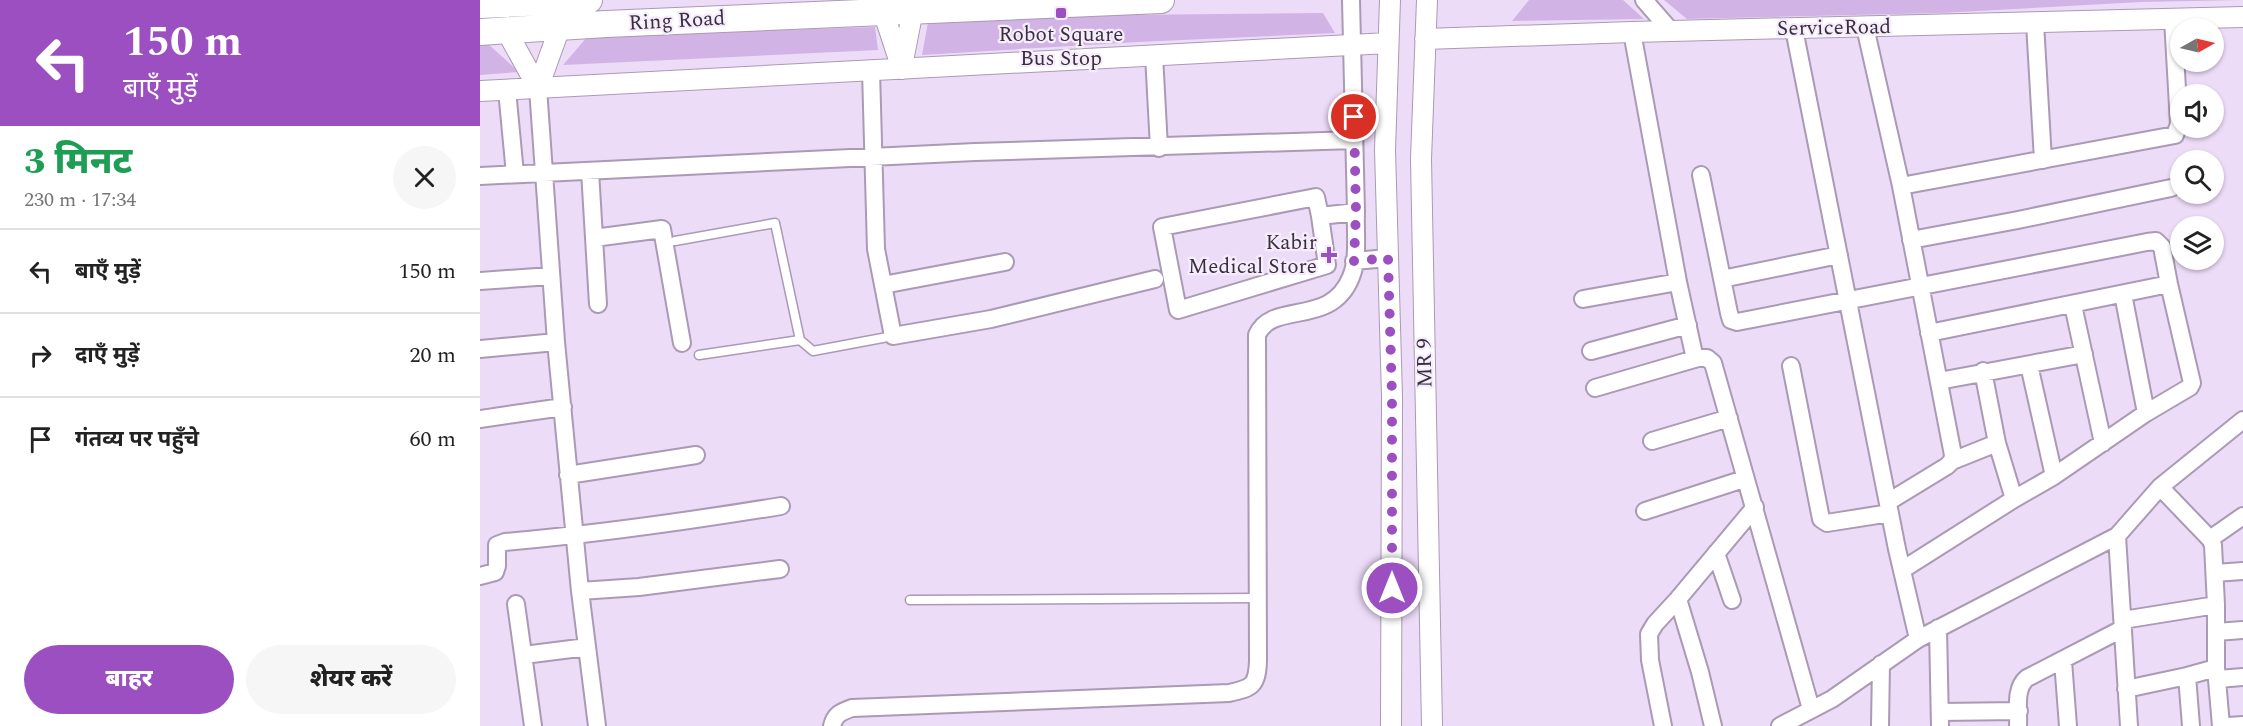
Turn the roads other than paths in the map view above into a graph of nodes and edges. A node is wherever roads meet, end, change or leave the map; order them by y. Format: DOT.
graph roads {
  1 [pos="589,0"];
  2 [pos="1161,0"];
  3 [pos="1351,0"];
  4 [pos="1390,0"];
  5 [pos="1427,0"];
  6 [pos="1644,0"];
  7 [pos="480,5"];
  8 [pos="913,10"];
  9 [pos="883,11"];
  10 [pos="2243,17"];
  11 [pos="2208,18"];
  12 [pos="2170,19"];
  13 [pos="2035,23"];
  14 [pos="560,27"];
  15 [pos="1865,27"];
  16 [pos="1794,29"];
  17 [pos="506,30"];
  18 [pos="1671,31"];
  19 [pos="480,32"];
  20 [pos="1632,32"];
  21 [pos="1425,39"];
  22 [pos="1388,43"];
  23 [pos="1353,45"];
  24 [pos="1154,55"];
  25 [pos="902,69"];
  26 [pos="871,71"];
  27 [pos="2176,72"];
  28 [pos="538,88"];
  29 [pos="507,90"];
  30 [pos="480,91"];
  31 [pos="1354,140"];
  32 [pos="1159,148"];
  33 [pos="873,157"];
  34 [pos="2043,160"];
  35 [pos="590,171"];
  36 [pos="544,173"];
  37 [pos="515,174"];
  38 [pos="1701,175"];
  39 [pos="480,176"];
  40 [pos="1901,186"];
  41 [pos="2170,188"];
  42 [pos="1356,212"];
  43 [pos="1320,216"];
  44 [pos="594,238"];
  45 [pos="1911,240"];
  46 [pos="675,241"];
  47 [pos="1839,255"];
  48 [pos="1388,258"];
  49 [pos="1354,261"];
  50 [pos="1005,262"];
  51 [pos="551,276"];
  52 [pos="1155,279"];
  53 [pos="1722,279"];
  54 [pos="480,281"];
  55 [pos="1678,282"];
  56 [pos="2169,284"];
  57 [pos="883,285"];
  58 [pos="1920,285"];
  59 [pos="2122,294"];
  60 [pos="1583,299"];
  61 [pos="1848,301"];
  62 [pos="598,304"];
  63 [pos="2073,305"];
  64 [pos="1688,325"];
  65 [pos="1929,333"];
  66 [pos="893,336"];
  67 [pos="800,340"];
  68 [pos="556,342"];
  69 [pos="682,343"];
  70 [pos="480,349"];
  71 [pos="1591,351"];
  72 [pos="2084,354"];
  73 [pos="699,355"];
  74 [pos="1695,359"];
  75 [pos="2029,365"];
  76 [pos="1791,366"];
  77 [pos="1983,372"];
  78 [pos="1939,381"];
  79 [pos="1595,388"];
  80 [pos="563,407"];
  81 [pos="2146,413"];
  82 [pos="1729,418"];
  83 [pos="480,419"];
  84 [pos="2243,420"];
  85 [pos="1652,441"];
  86 [pos="1997,442"];
  87 [pos="2103,443"];
  88 [pos="696,455"];
  89 [pos="1952,461"];
  90 [pos="568,475"];
  91 [pos="2054,476"];
  92 [pos="1744,478"];
  93 [pos="2160,487"];
  94 [pos="2014,499"];
  95 [pos="781,506"];
  96 [pos="1755,507"];
  97 [pos="1889,507"];
  98 [pos="1645,511"];
  99 [pos="2243,516"];
  100 [pos="575,536"];
  101 [pos="2117,536"];
  102 [pos="2210,539"];
  103 [pos="1716,553"];
  104 [pos="780,569"];
  105 [pos="1902,570"];
  106 [pos="2243,571"];
  107 [pos="2215,573"];
  108 [pos="480,576"];
  109 [pos="580,591"];
  110 [pos="1258,598"];
  111 [pos="1678,599"];
  112 [pos="910,600"];
  113 [pos="1732,600"];
  114 [pos="516,604"];
  115 [pos="2216,605"];
  116 [pos="2122,625"];
  117 [pos="1938,628"];
  118 [pos="2243,630"];
  119 [pos="2216,632"];
  120 [pos="1918,639"];
  121 [pos="587,647"];
  122 [pos="524,655"];
  123 [pos="2063,661"];
  124 [pos="1881,664"];
  125 [pos="2217,673"];
  126 [pos="2187,676"];
  127 [pos="2243,677"];
  128 [pos="2126,688"];
  129 [pos="1810,709"];
  130 [pos="1940,719"];
  131 [pos="2018,719"];
  132 [pos="2243,725"];
  133 [pos="533,726"];
  134 [pos="597,726"];
  135 [pos="832,726"];
  136 [pos="1391,726"];
  137 [pos="1432,726"];
  138 [pos="1663,726"];
  139 [pos="1713,726"];
  140 [pos="1780,726"];
  141 [pos="1880,726"];
  142 [pos="2068,726"];
  143 [pos="2129,726"];
  144 [pos="2191,726"];
  145 [pos="2221,726"];
  146 [pos="2228,726"];
  1 -- 7 [label="main road"];
  2 -- 8 [label="main road, Ring Road"];
  3 -- 23 [label="street"];
  4 -- 22 [label="street, MR 9"];
  5 -- 21 [label="street, MR 9"];
  6 -- 18 [label="street"];
  8 -- 9 [label="main road, Ring Road"];
  8 -- 25 [label="street"];
  9 -- 14 [label="main road, Ring Road"];
  9 -- 25 [label="street"];
  10 -- 11 [label="street, ServiceRoad"];
  12 -- 13 [label="street, ServiceRoad"];
  13 -- 15 [label="street, ServiceRoad"];
  13 -- 34 [label="street"];
  14 -- 17 [label="main road, Ring Road"];
  14 -- 28 [label="street"];
  15 -- 16 [label="street, ServiceRoad"];
  15 -- 40 [label="street"];
  16 -- 18 [label="street, ServiceRoad"];
  16 -- 47 [label="street"];
  17 -- 19 [label="main road, Ring Road"];
  17 -- 28 [label="street"];
  18 -- 20 [label="street, ServiceRoad"];
  20 -- 21 [label="street, ServiceRoad"];
  20 -- 55 [label="street"];
  21 -- 137 [label="street, MR 9"];
  22 -- 23 [label="street"];
  22 -- 48 [label="street, MR 9"];
  23 -- 24 [label="street"];
  23 -- 31 [label="street"];
  24 -- 25 [label="street"];
  24 -- 32 [label="street"];
  25 -- 26 [label="street"];
  26 -- 28 [label="street"];
  26 -- 33 [label="street"];
  27 -- 34 [label="street"];
  28 -- 29 [label="street"];
  28 -- 36 [label="street"];
  29 -- 30 [label="street"];
  29 -- 37 [label="street"];
  31 -- 32 [label="street"];
  31 -- 42 [label="street"];
  32 -- 33 [label="street"];
  33 -- 35 [label="street"];
  33 -- 57 [label="street"];
  34 -- 40 [label="street"];
  35 -- 36 [label="street"];
  35 -- 44 [label="street"];
  36 -- 37 [label="street"];
  36 -- 51 [label="street"];
  37 -- 39 [label="street"];
  38 -- 53 [label="street"];
  40 -- 45 [label="street"];
  41 -- 45 [label="street"];
  42 -- 43 [label="street"];
  42 -- 49 [label="street"];
  43 -- 43 [label="street"];
  44 -- 62 [label="street"];
  44 -- 69 [label="street"];
  45 -- 58 [label="street"];
  46 -- 67 [label="lane"];
  47 -- 53 [label="street"];
  47 -- 61 [label="street"];
  48 -- 49 [label="street"];
  48 -- 136 [label="street, MR 9"];
  49 -- 110 [label="street"];
  50 -- 57 [label="street"];
  51 -- 54 [label="street"];
  51 -- 68 [label="street"];
  52 -- 66 [label="street"];
  53 -- 61 [label="street"];
  55 -- 60 [label="street"];
  55 -- 64 [label="street"];
  56 -- 58 [label="street"];
  56 -- 59 [label="street"];
  56 -- 81 [label="street"];
  57 -- 66 [label="street"];
  58 -- 61 [label="street"];
  58 -- 65 [label="street"];
  59 -- 63 [label="street"];
  59 -- 81 [label="street"];
  61 -- 97 [label="street"];
  63 -- 65 [label="street"];
  63 -- 72 [label="street"];
  64 -- 71 [label="street"];
  64 -- 74 [label="street"];
  65 -- 78 [label="street"];
  66 -- 67 [label="lane"];
  67 -- 73 [label="lane"];
  68 -- 70 [label="street"];
  68 -- 80 [label="street"];
  72 -- 75 [label="street"];
  72 -- 87 [label="street"];
  74 -- 79 [label="street"];
  74 -- 82 [label="street"];
  75 -- 77 [label="street"];
  75 -- 91 [label="street"];
  76 -- 97 [label="street"];
  77 -- 78 [label="street"];
  77 -- 86 [label="street"];
  78 -- 89 [label="street"];
  80 -- 83 [label="street"];
  80 -- 90 [label="street"];
  81 -- 87 [label="street"];
  82 -- 85 [label="street"];
  82 -- 92 [label="street"];
  84 -- 93 [label="street"];
  86 -- 89 [label="street"];
  86 -- 94 [label="street"];
  87 -- 91 [label="street"];
  88 -- 90 [label="street"];
  89 -- 97 [label="street"];
  90 -- 100 [label="street"];
  91 -- 94 [label="street"];
  92 -- 96 [label="street"];
  92 -- 98 [label="street"];
  93 -- 101 [label="street"];
  93 -- 102 [label="street"];
  94 -- 105 [label="street"];
  95 -- 100 [label="street"];
  96 -- 103 [label="street"];
  96 -- 129 [label="street"];
  97 -- 105 [label="street"];
  99 -- 102 [label="street"];
  100 -- 108 [label="street"];
  100 -- 109 [label="street"];
  101 -- 116 [label="street"];
  101 -- 117 [label="street"];
  102 -- 107 [label="street"];
  103 -- 111 [label="street"];
  103 -- 113 [label="street"];
  104 -- 109 [label="street"];
  105 -- 120 [label="street"];
  106 -- 107 [label="street"];
  107 -- 115 [label="street"];
  109 -- 121 [label="street"];
  110 -- 112 [label="lane"];
  110 -- 135 [label="street"];
  111 -- 138 [label="street"];
  111 -- 139 [label="street"];
  114 -- 122 [label="street"];
  115 -- 116 [label="street"];
  115 -- 119 [label="street"];
  116 -- 123 [label="street"];
  116 -- 128 [label="street"];
  117 -- 120 [label="street"];
  117 -- 130 [label="street"];
  118 -- 119 [label="street"];
  119 -- 125 [label="street"];
  120 -- 124 [label="street"];
  121 -- 122 [label="street"];
  121 -- 134 [label="street"];
  122 -- 133 [label="street"];
  123 -- 131 [label="street"];
  123 -- 142 [label="street"];
  124 -- 129 [label="street"];
  124 -- 141 [label="street"];
  125 -- 126 [label="street"];
  125 -- 127 [label="street"];
  125 -- 145 [label="street"];
  126 -- 128 [label="street"];
  126 -- 144 [label="street"];
  128 -- 143 [label="street"];
  129 -- 140 [label="street"];
  130 -- 131 [label="street"];
  132 -- 146 [label="street"];
}
